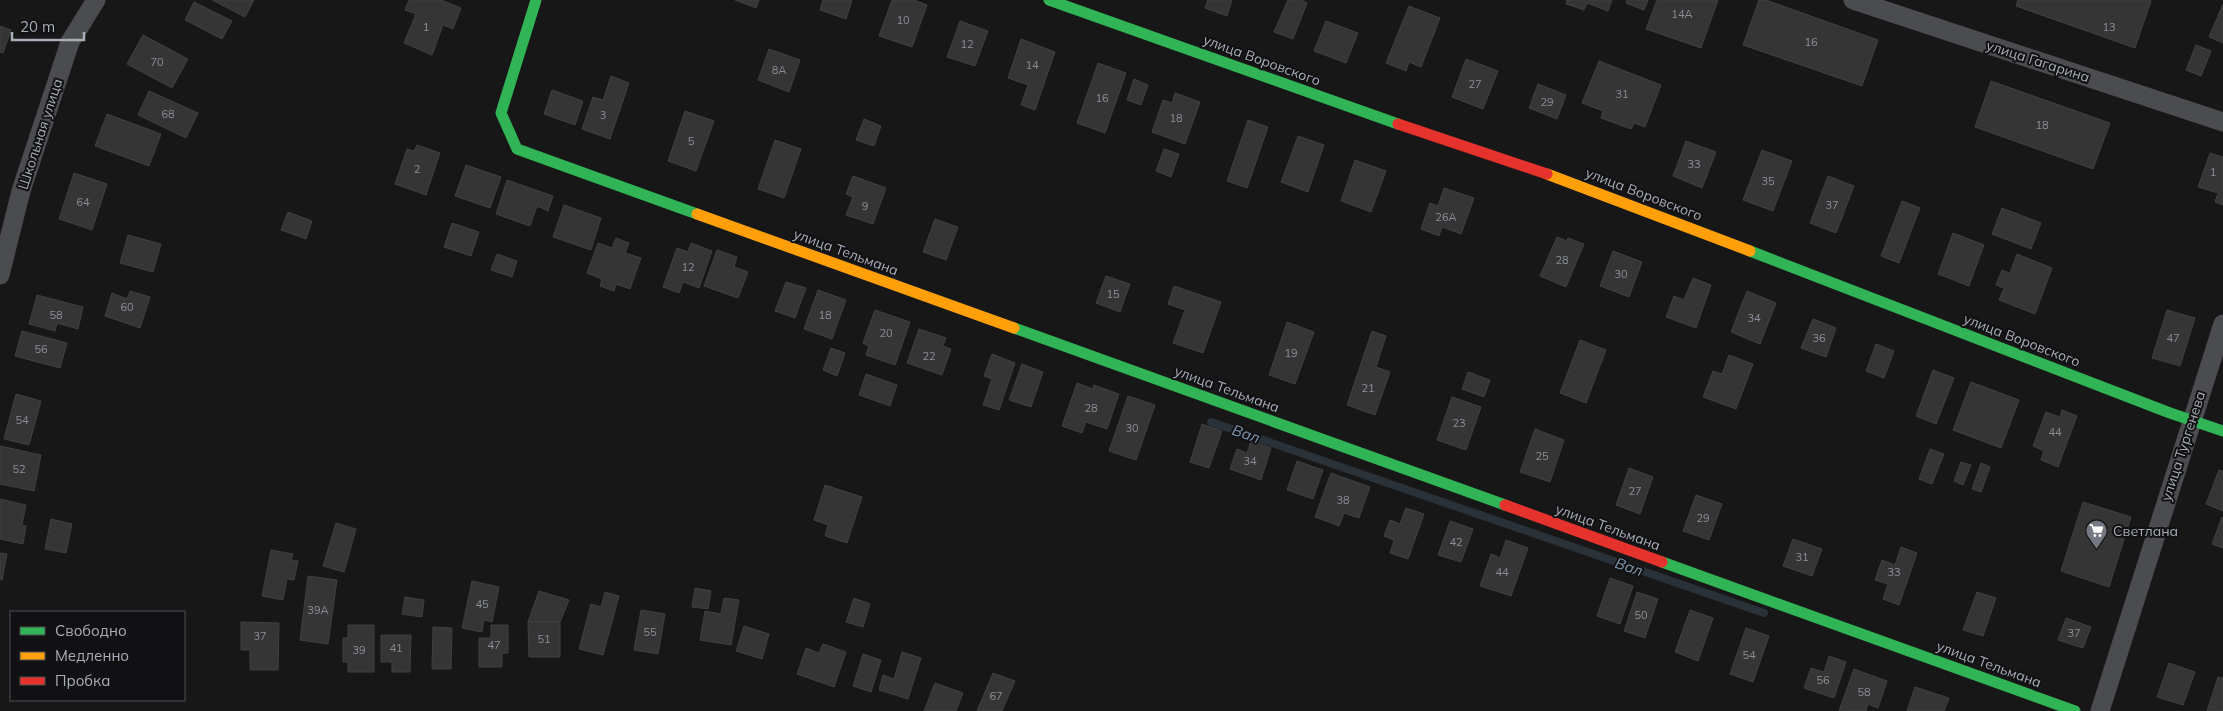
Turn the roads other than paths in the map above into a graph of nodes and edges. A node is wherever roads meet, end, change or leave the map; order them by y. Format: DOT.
graph roads {
  1 [pos="96,0"];
  2 [pos="536,0"];
  3 [pos="1049,0"];
  4 [pos="1853,0"];
  5 [pos="2223,122"];
  6 [pos="0,275"];
  7 [pos="2223,324"];
  8 [pos="2192,419"];
  9 [pos="2223,431"];
  10 [pos="2075,711"];
  11 [pos="2100,711"];
  1 -- 6 [label="street, Школьная улица"];
  2 -- 10 [label="street, улица Тельмана"];
  3 -- 8 [label="street, улица Воровского"];
  4 -- 5 [label="street, улица Гагарина"];
  7 -- 8 [label="street, улица Тургенева"];
  8 -- 9 [label="street, улица Воровского"];
  8 -- 11 [label="street, улица Тургенева"];
}
